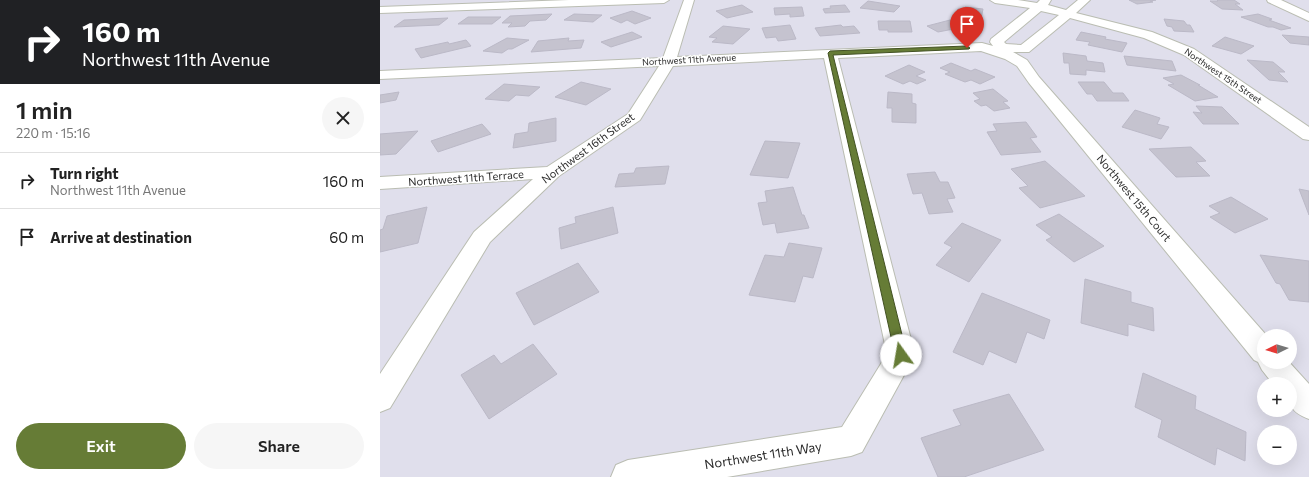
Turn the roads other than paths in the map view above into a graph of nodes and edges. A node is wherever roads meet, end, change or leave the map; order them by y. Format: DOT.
graph roads {
  1 [pos="664,0"];
  2 [pos="688,0"];
  3 [pos="995,0"];
  4 [pos="1085,0"];
  5 [pos="1272,0"];
  6 [pos="1042,3"];
  7 [pos="380,10"];
  8 [pos="1066,14"];
  9 [pos="1309,17"];
  10 [pos="1000,50"];
  11 [pos="830,53"];
  12 [pos="669,61"];
  13 [pos="380,75"];
  14 [pos="1309,135"];
  15 [pos="552,172"];
  16 [pos="380,183"];
  17 [pos="1257,344"];
  18 [pos="1278,369"];
  19 [pos="380,399"];
  20 [pos="1309,405"];
  21 [pos="628,477"];
  1 -- 7 [label="street"];
  2 -- 12 [label="street, Northwest 16th Street"];
  3 -- 6 [label="street, Northwest 15th Street"];
  4 -- 8 [label="street"];
  5 -- 9 [label="street"];
  6 -- 8 [label="street, Northwest 15th Street"];
  6 -- 10 [label="street"];
  8 -- 10 [label="street"];
  8 -- 14 [label="street, Northwest 15th Street"];
  10 -- 11 [label="street, Northwest 11th Avenue"];
  10 -- 17 [label="street, Northwest 15th Court"];
  11 -- 12 [label="street, Northwest 11th Avenue"];
  11 -- 21 [label="street, Northwest 11th Way"];
  12 -- 13 [label="street, Northwest 11th Avenue"];
  12 -- 15 [label="street, Northwest 16th Street"];
  15 -- 16 [label="street, Northwest 11th Terrace"];
  15 -- 19 [label="street, Northwest 16th Street"];
  18 -- 20 [label="street"];
}
